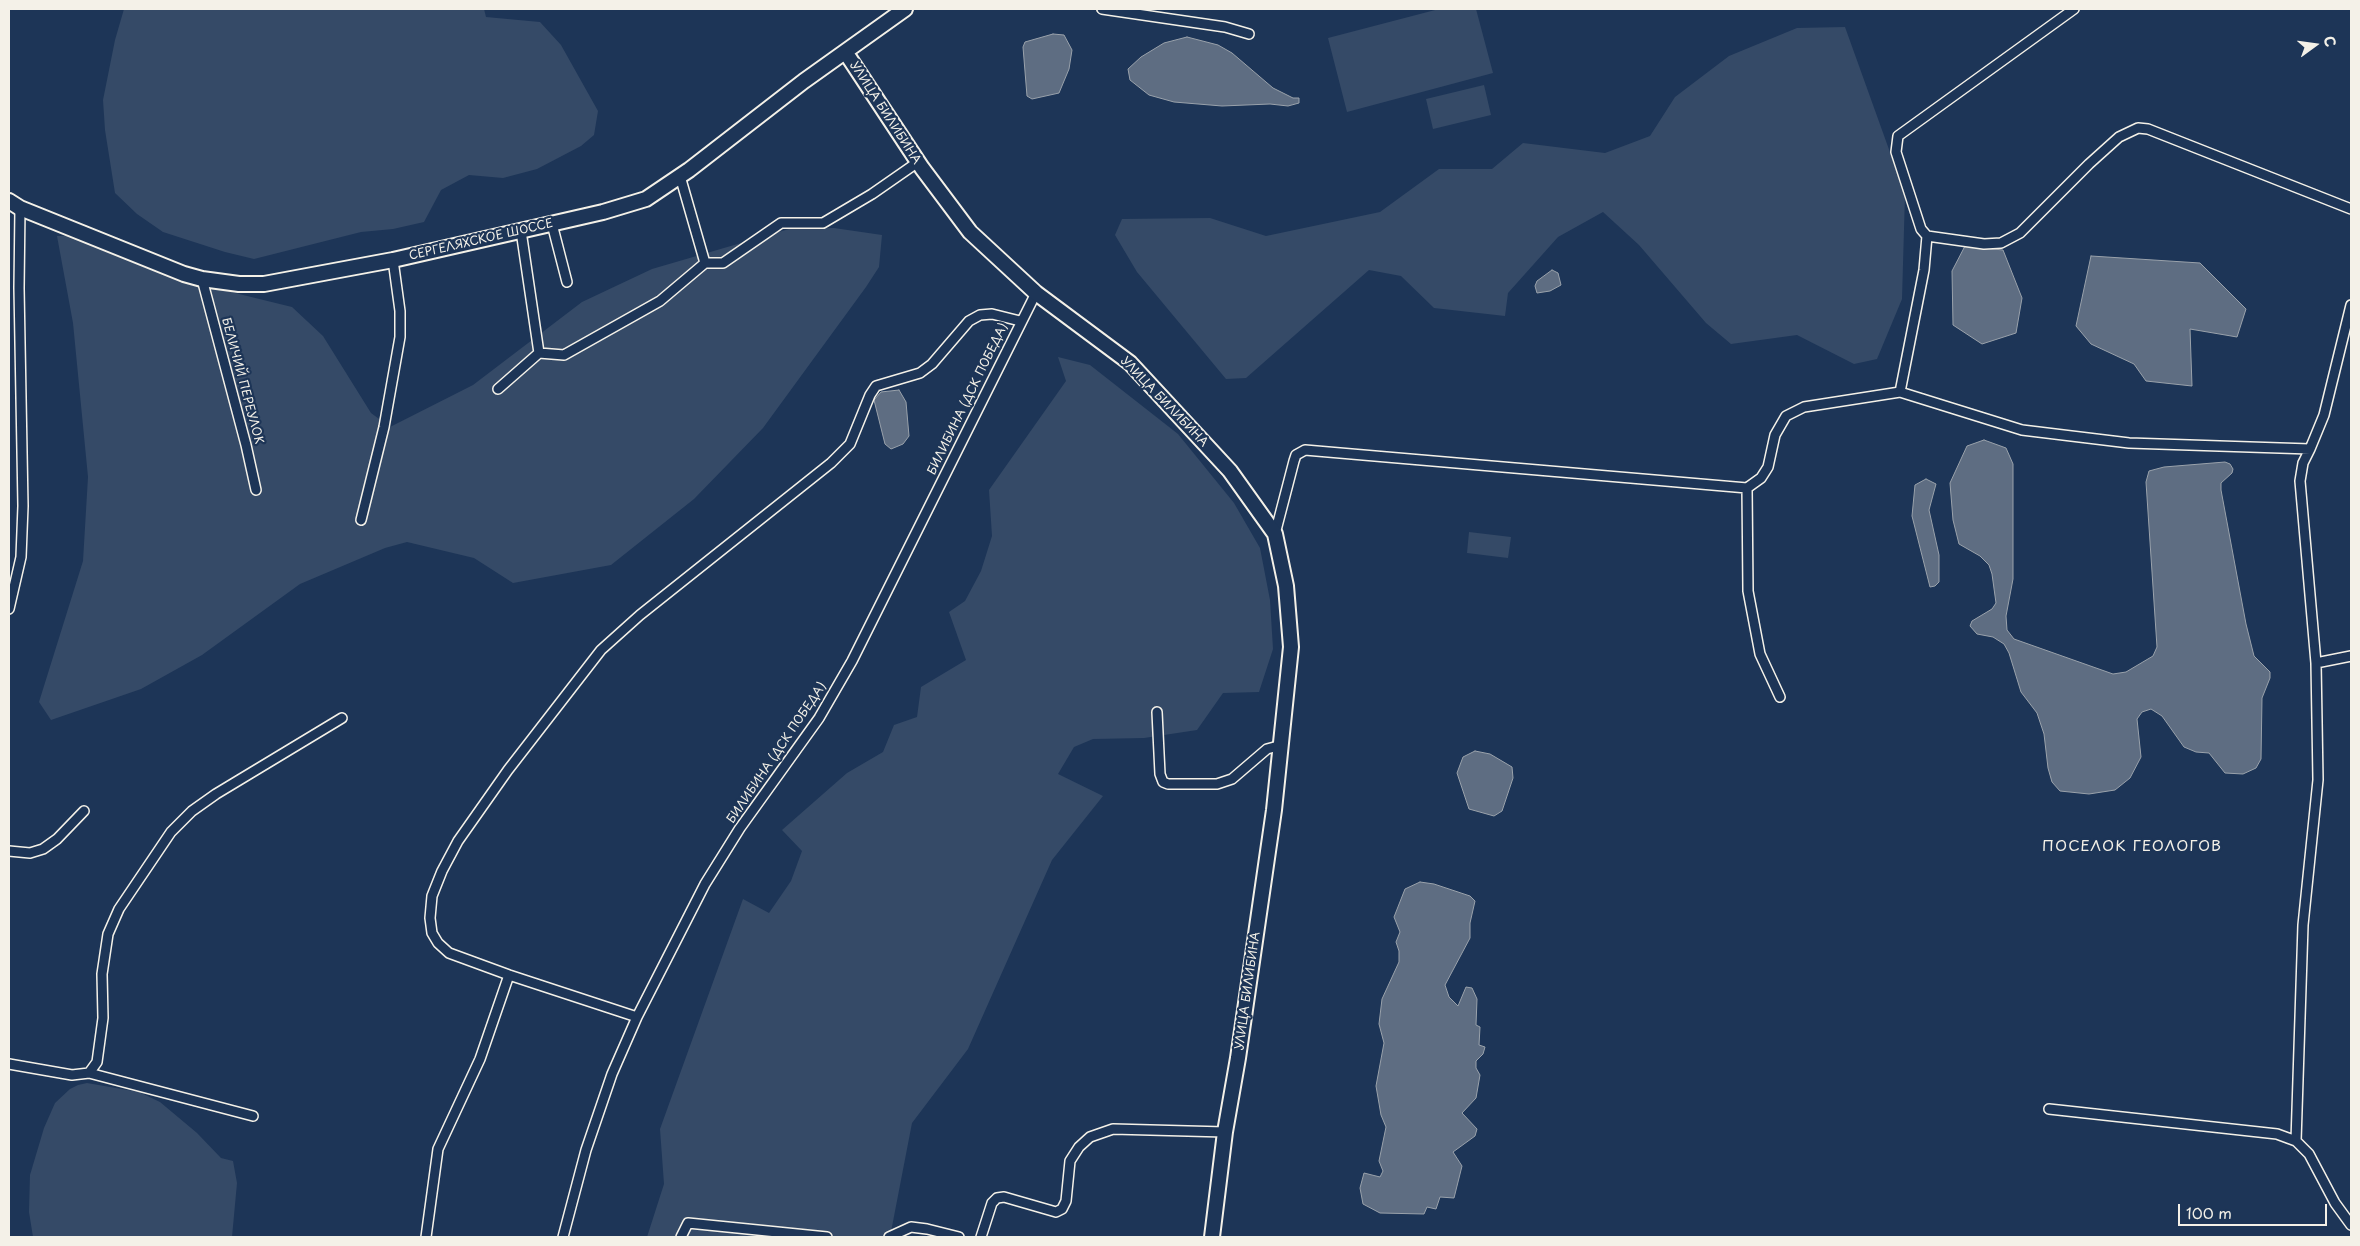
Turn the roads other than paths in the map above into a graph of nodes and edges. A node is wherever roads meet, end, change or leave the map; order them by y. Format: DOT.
graph roads {
  1 [pos="905,9"];
  2 [pos="1102,9"];
  3 [pos="2074,9"];
  4 [pos="1249,34"];
  5 [pos="846,53"];
  6 [pos="918,162"];
  7 [pos="680,176"];
  8 [pos="14,205"];
  9 [pos="2351,209"];
  10 [pos="552,224"];
  11 [pos="521,231"];
  12 [pos="1927,236"];
  13 [pos="393,260"];
  14 [pos="705,263"];
  15 [pos="202,278"];
  16 [pos="567,282"];
  17 [pos="1036,293"];
  18 [pos="2351,305"];
  19 [pos="1020,321"];
  20 [pos="538,354"];
  21 [pos="498,389"];
  22 [pos="1900,392"];
  23 [pos="2310,449"];
  24 [pos="1747,488"];
  25 [pos="256,490"];
  26 [pos="361,520"];
  27 [pos="1275,534"];
  28 [pos="9,609"];
  29 [pos="2351,656"];
  30 [pos="2316,663"];
  31 [pos="1780,697"];
  32 [pos="1157,712"];
  33 [pos="342,718"];
  34 [pos="1282,745"];
  35 [pos="84,811"];
  36 [pos="9,851"];
  37 [pos="509,975"];
  38 [pos="637,1017"];
  39 [pos="9,1064"];
  40 [pos="89,1073"];
  41 [pos="2049,1109"];
  42 [pos="252,1116"];
  43 [pos="1225,1132"];
  44 [pos="2296,1141"];
  45 [pos="2351,1225"];
  46 [pos="426,1237"];
  47 [pos="563,1237"];
  48 [pos="681,1237"];
  49 [pos="827,1237"];
  50 [pos="889,1237"];
  51 [pos="959,1237"];
  52 [pos="981,1237"];
  53 [pos="1212,1237"];
  1 -- 5 [label="main road, СЕРГЕЛЯХСКОЕ ШОССЕ"];
  2 -- 4 [label="street"];
  3 -- 12 [label="street"];
  5 -- 6 [label="main road, УЛИЦА БИЛИБИНА"];
  5 -- 7 [label="main road, СЕРГЕЛЯХСКОЕ ШОССЕ"];
  6 -- 14 [label="street"];
  6 -- 17 [label="main road, УЛИЦА БИЛИБИНА"];
  7 -- 10 [label="main road, СЕРГЕЛЯХСКОЕ ШОССЕ"];
  7 -- 14 [label="street"];
  8 -- 15 [label="main road, СЕРГЕЛЯХСКОЕ ШОССЕ"];
  8 -- 28 [label="street"];
  9 -- 12 [label="street"];
  10 -- 11 [label="main road, СЕРГЕЛЯХСКОЕ ШОССЕ"];
  10 -- 16 [label="street"];
  11 -- 13 [label="main road, СЕРГЕЛЯХСКОЕ ШОССЕ"];
  11 -- 20 [label="street"];
  12 -- 22 [label="street"];
  13 -- 15 [label="main road, СЕРГЕЛЯХСКОЕ ШОССЕ"];
  13 -- 26 [label="street"];
  14 -- 20 [label="street"];
  15 -- 25 [label="street, БЕЛИЧИЙ ПЕРЕУЛОК"];
  17 -- 19 [label="street, БИЛИБИНА (ДСК ПОБЕДА)"];
  17 -- 27 [label="main road, УЛИЦА БИЛИБИНА"];
  18 -- 23 [label="street"];
  19 -- 37 [label="street"];
  19 -- 38 [label="street, БИЛИБИНА (ДСК ПОБЕДА)"];
  20 -- 21 [label="street"];
  22 -- 23 [label="street"];
  22 -- 24 [label="street"];
  23 -- 30 [label="street"];
  24 -- 27 [label="street"];
  24 -- 31 [label="street"];
  27 -- 34 [label="main road, УЛИЦА БИЛИБИНА"];
  29 -- 30 [label="street"];
  30 -- 44 [label="street"];
  32 -- 34 [label="street"];
  33 -- 40 [label="street"];
  34 -- 43 [label="main road, УЛИЦА БИЛИБИНА"];
  35 -- 36 [label="street"];
  37 -- 38 [label="street"];
  37 -- 46 [label="street"];
  38 -- 47 [label="street, БИЛИБИНА (ДСК ПОБЕДА)"];
  39 -- 40 [label="street"];
  40 -- 42 [label="street"];
  41 -- 44 [label="street"];
  43 -- 52 [label="street"];
  43 -- 53 [label="main road, УЛИЦА БИЛИБИНА"];
  44 -- 45 [label="street"];
  48 -- 49 [label="street"];
  50 -- 51 [label="street"];
}
